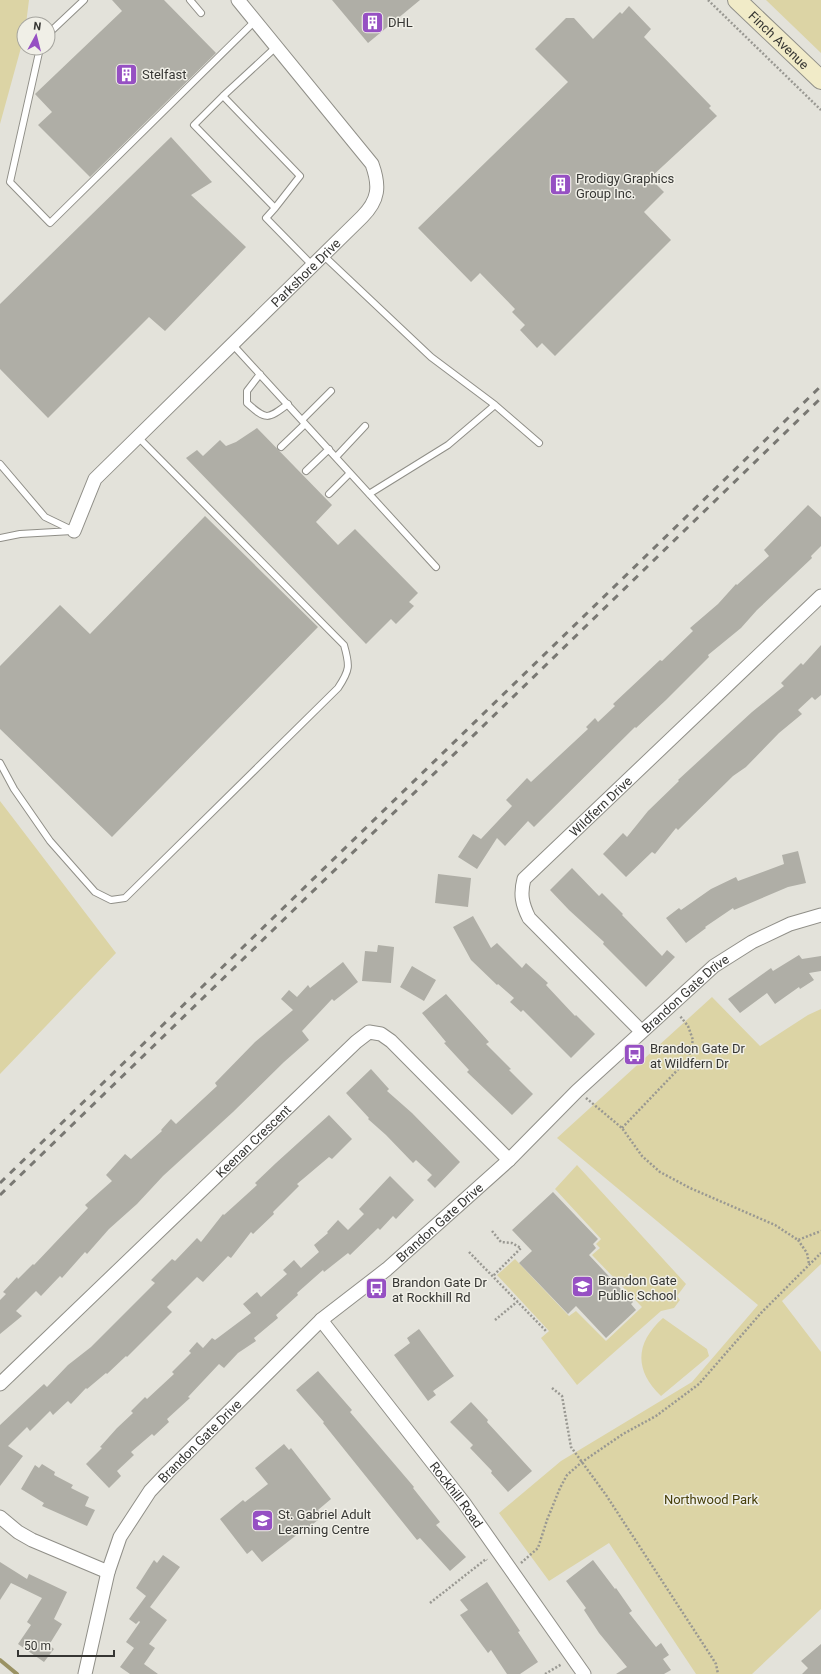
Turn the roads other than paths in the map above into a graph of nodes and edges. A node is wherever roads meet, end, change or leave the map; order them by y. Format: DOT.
graph roads {
  1 [pos="84,0"];
  2 [pos="190,0"];
  3 [pos="238,0"];
  4 [pos="737,0"];
  5 [pos="201,13"];
  6 [pos="255,21"];
  7 [pos="56,26"];
  8 [pos="276,47"];
  9 [pos="38,56"];
  10 [pos="821,80"];
  11 [pos="223,96"];
  12 [pos="276,208"];
  13 [pos="324,256"];
  14 [pos="314,266"];
  15 [pos="233,344"];
  16 [pos="260,374"];
  17 [pos="331,391"];
  18 [pos="288,404"];
  19 [pos="496,405"];
  20 [pos="303,422"];
  21 [pos="365,426"];
  22 [pos="138,437"];
  23 [pos="539,443"];
  24 [pos="281,447"];
  25 [pos="329,449"];
  26 [pos="336,457"];
  27 [pos="0,464"];
  28 [pos="306,471"];
  29 [pos="350,473"];
  30 [pos="329,494"];
  31 [pos="369,494"];
  32 [pos="74,531"];
  33 [pos="0,538"];
  34 [pos="436,567"];
  35 [pos="821,596"];
  36 [pos="0,763"];
  37 [pos="821,915"];
  38 [pos="641,1031"];
  39 [pos="508,1160"];
  40 [pos="321,1320"];
  41 [pos="0,1384"];
  42 [pos="0,1517"];
  43 [pos="108,1572"];
  44 [pos="85,1674"];
  45 [pos="584,1674"];
  1 -- 7 [label="lane"];
  2 -- 5 [label="lane"];
  3 -- 6 [label="street, Parkshore Drive"];
  4 -- 10 [label="main road, Finch Avenue"];
  6 -- 8 [label="street, Parkshore Drive"];
  6 -- 9 [label="lane"];
  8 -- 11 [label="lane"];
  8 -- 13 [label="street, Parkshore Drive"];
  11 -- 12 [label="lane"];
  11 -- 12 [label="lane"];
  12 -- 14 [label="lane"];
  13 -- 14 [label="street, Parkshore Drive"];
  13 -- 19 [label="lane"];
  14 -- 15 [label="street, Parkshore Drive"];
  15 -- 16 [label="lane"];
  15 -- 22 [label="street, Parkshore Drive"];
  16 -- 18 [label="lane"];
  16 -- 18 [label="lane"];
  17 -- 20 [label="lane"];
  18 -- 20 [label="lane"];
  19 -- 23 [label="lane"];
  19 -- 31 [label="lane"];
  20 -- 24 [label="lane"];
  20 -- 25 [label="lane"];
  21 -- 26 [label="lane"];
  22 -- 32 [label="street, Parkshore Drive"];
  22 -- 36 [label="lane"];
  25 -- 26 [label="lane"];
  25 -- 28 [label="lane"];
  26 -- 29 [label="lane"];
  27 -- 32 [label="lane"];
  29 -- 30 [label="lane"];
  29 -- 31 [label="lane"];
  31 -- 34 [label="lane"];
  32 -- 33 [label="lane"];
  35 -- 38 [label="street, Wildfern Drive"];
  37 -- 38 [label="street, Brandon Gate Drive"];
  38 -- 39 [label="street, Brandon Gate Drive"];
  39 -- 40 [label="street, Brandon Gate Drive"];
  39 -- 41 [label="street, Keenan Crescent"];
  40 -- 43 [label="street, Brandon Gate Drive"];
  40 -- 45 [label="street, Rockhill Road"];
  42 -- 43 [label="street"];
  43 -- 44 [label="street, Brandon Gate Drive"];
}
